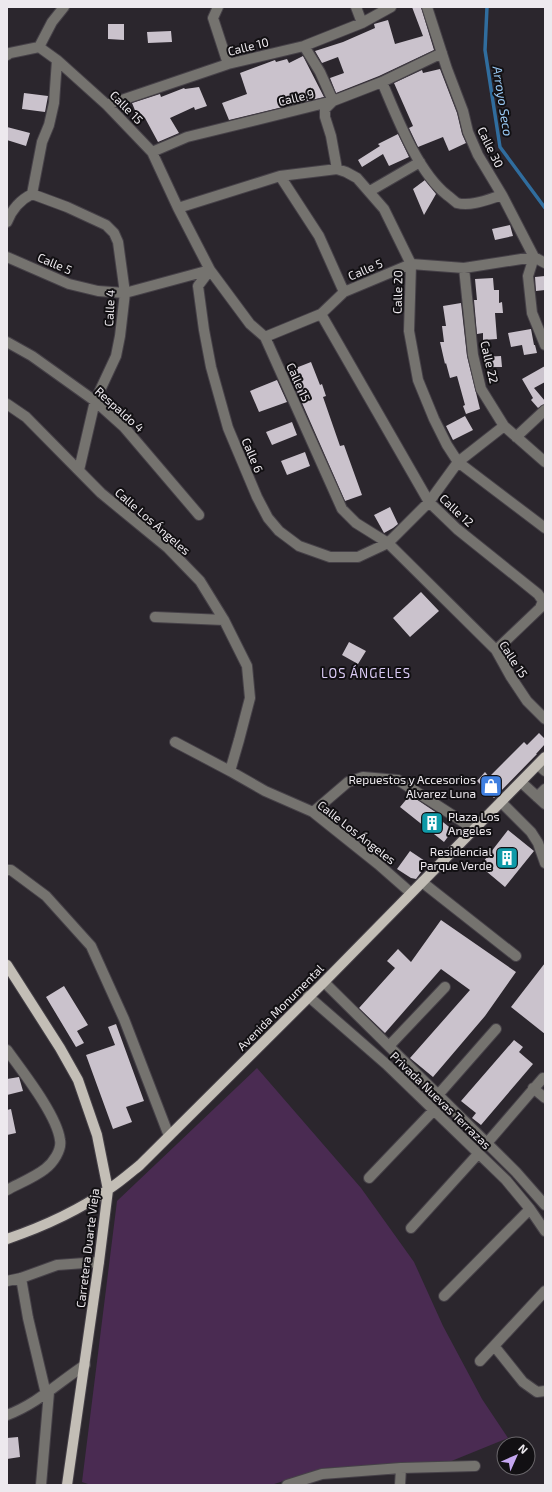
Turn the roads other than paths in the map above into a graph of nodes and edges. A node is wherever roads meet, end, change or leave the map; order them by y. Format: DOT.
graph roads {
  1 [pos="64,7"];
  2 [pos="218,7"];
  3 [pos="356,7"];
  4 [pos="392,7"];
  5 [pos="427,7"];
  6 [pos="362,23"];
  7 [pos="304,46"];
  8 [pos="39,48"];
  9 [pos="442,53"];
  10 [pos="7,56"];
  11 [pos="57,60"];
  12 [pos="228,64"];
  13 [pos="382,82"];
  14 [pos="333,101"];
  15 [pos="108,105"];
  16 [pos="152,152"];
  17 [pos="420,162"];
  18 [pos="337,169"];
  19 [pos="280,176"];
  20 [pos="370,191"];
  21 [pos="32,194"];
  22 [pos="502,195"];
  23 [pos="178,208"];
  24 [pos="7,222"];
  25 [pos="7,257"];
  26 [pos="534,257"];
  27 [pos="545,262"];
  28 [pos="411,264"];
  29 [pos="464,268"];
  30 [pos="210,270"];
  31 [pos="344,292"];
  32 [pos="125,293"];
  33 [pos="321,314"];
  34 [pos="265,338"];
  35 [pos="7,342"];
  36 [pos="545,345"];
  37 [pos="95,401"];
  38 [pos="7,404"];
  39 [pos="545,410"];
  40 [pos="504,426"];
  41 [pos="516,437"];
  42 [pos="458,462"];
  43 [pos="545,462"];
  44 [pos="79,470"];
  45 [pos="429,502"];
  46 [pos="198,515"];
  47 [pos="545,528"];
  48 [pos="388,543"];
  49 [pos="155,617"];
  50 [pos="224,620"];
  51 [pos="496,650"];
  52 [pos="545,719"];
  53 [pos="175,742"];
  54 [pos="545,757"];
  55 [pos="541,768"];
  56 [pos="230,771"];
  57 [pos="521,782"];
  58 [pos="545,789"];
  59 [pos="537,797"];
  60 [pos="501,802"];
  61 [pos="545,804"];
  62 [pos="312,812"];
  63 [pos="474,829"];
  64 [pos="545,863"];
  65 [pos="7,870"];
  66 [pos="422,882"];
  67 [pos="411,893"];
  68 [pos="516,956"];
  69 [pos="7,964"];
  70 [pos="324,982"];
  71 [pos="445,987"];
  72 [pos="308,996"];
  73 [pos="496,1029"];
  74 [pos="389,1046"];
  75 [pos="7,1050"];
  76 [pos="543,1078"];
  77 [pos="533,1088"];
  78 [pos="438,1095"];
  79 [pos="545,1098"];
  80 [pos="433,1111"];
  81 [pos="169,1136"];
  82 [pos="487,1144"];
  83 [pos="478,1154"];
  84 [pos="369,1178"];
  85 [pos="7,1190"];
  86 [pos="108,1190"];
  87 [pos="545,1205"];
  88 [pos="530,1209"];
  89 [pos="411,1228"];
  90 [pos="545,1231"];
  91 [pos="7,1239"];
  92 [pos="99,1262"];
  93 [pos="21,1278"];
  94 [pos="7,1281"];
  95 [pos="545,1292"];
  96 [pos="444,1296"];
  97 [pos="495,1347"];
  98 [pos="480,1361"];
  99 [pos="85,1365"];
  100 [pos="545,1391"];
  101 [pos="48,1393"];
  102 [pos="7,1415"];
  103 [pos="475,1466"];
  104 [pos="401,1468"];
  105 [pos="41,1485"];
  106 [pos="67,1485"];
  107 [pos="287,1485"];
  108 [pos="400,1485"];
  1 -- 8 [label="street"];
  2 -- 12 [label="street"];
  3 -- 6 [label="street"];
  4 -- 6 [label="street, Calle 10"];
  5 -- 9 [label="street, Calle 30"];
  6 -- 7 [label="street, Calle 10"];
  7 -- 12 [label="street, Calle 10"];
  7 -- 14 [label="street"];
  8 -- 10 [label="street"];
  8 -- 11 [label="street, Calle 15"];
  9 -- 13 [label="street, Calle 9"];
  9 -- 22 [label="street, Calle 30"];
  11 -- 15 [label="street, Calle 15"];
  11 -- 21 [label="street"];
  12 -- 15 [label="street, Calle 10"];
  13 -- 14 [label="street, Calle 9"];
  13 -- 17 [label="street"];
  14 -- 16 [label="street, Calle 9"];
  14 -- 18 [label="street"];
  15 -- 16 [label="street, Calle 15"];
  16 -- 23 [label="street, Calle 15"];
  17 -- 20 [label="street"];
  17 -- 22 [label="street"];
  18 -- 19 [label="street"];
  18 -- 20 [label="street, Calle 20"];
  19 -- 23 [label="street"];
  19 -- 31 [label="street"];
  20 -- 28 [label="street, Calle 20"];
  21 -- 24 [label="street"];
  21 -- 32 [label="street, Calle 4"];
  22 -- 26 [label="street, Calle 30"];
  23 -- 30 [label="street, Calle 15"];
  25 -- 32 [label="street, Calle 5"];
  26 -- 27 [label="street"];
  26 -- 29 [label="street, Calle 5"];
  26 -- 36 [label="street"];
  28 -- 29 [label="street, Calle 5"];
  28 -- 31 [label="street, Calle 5"];
  28 -- 42 [label="street, Calle 20"];
  29 -- 40 [label="street, Calle 22"];
  30 -- 32 [label="street, Calle 5"];
  30 -- 34 [label="street, Calle 15"];
  30 -- 48 [label="street, Calle 6"];
  31 -- 33 [label="street, Calle 5"];
  32 -- 37 [label="street, Calle 4"];
  33 -- 34 [label="street, Calle 5"];
  33 -- 45 [label="street, Calle 12"];
  34 -- 48 [label="street, Calle 15"];
  35 -- 37 [label="street, Respaldo 4"];
  37 -- 44 [label="street, Calle 4"];
  37 -- 46 [label="street, Respaldo 4"];
  38 -- 44 [label="street, Calle Los Ángeles"];
  39 -- 41 [label="street"];
  40 -- 41 [label="street, Calle 22"];
  40 -- 42 [label="street, Calle 6"];
  41 -- 43 [label="street, Calle 22"];
  42 -- 45 [label="street, Calle 6"];
  42 -- 47 [label="street, Calle 20"];
  44 -- 50 [label="street, Calle Los Ángeles"];
  45 -- 48 [label="street, Calle 6"];
  45 -- 51 [label="street, Calle 12"];
  48 -- 51 [label="street, Calle 15"];
  49 -- 50 [label="street"];
  50 -- 56 [label="street, Calle Los Ángeles"];
  51 -- 52 [label="street, Calle 15"];
  53 -- 56 [label="street"];
  54 -- 55 [label="main road, Avenida Monumental"];
  55 -- 57 [label="main road, Avenida Monumental"];
  56 -- 62 [label="street, Calle Los Ángeles"];
  57 -- 59 [label="street"];
  57 -- 60 [label="main road, Avenida Monumental"];
  58 -- 59 [label="street"];
  59 -- 61 [label="street"];
  60 -- 63 [label="main road, Avenida Monumental"];
  60 -- 64 [label="street"];
  62 -- 63 [label="street"];
  62 -- 67 [label="street, Calle Los Ángeles"];
  63 -- 66 [label="main road, Avenida Monumental"];
  65 -- 81 [label="street"];
  66 -- 67 [label="main road, Avenida Monumental"];
  66 -- 68 [label="street"];
  67 -- 70 [label="main road, Avenida Monumental"];
  69 -- 86 [label="main road, Carretera Duarte Vieja"];
  70 -- 72 [label="main road, Avenida Monumental"];
  70 -- 74 [label="street, Privada Nuevas Terrazas"];
  71 -- 74 [label="street"];
  72 -- 80 [label="street, Privada Nuevas Terrazas"];
  72 -- 81 [label="main road, Avenida Monumental"];
  73 -- 78 [label="street"];
  74 -- 78 [label="street, Privada Nuevas Terrazas"];
  75 -- 85 [label="street"];
  76 -- 77 [label="street"];
  77 -- 79 [label="street"];
  77 -- 82 [label="street"];
  78 -- 82 [label="street, Privada Nuevas Terrazas"];
  80 -- 83 [label="street, Privada Nuevas Terrazas"];
  80 -- 84 [label="street"];
  81 -- 86 [label="main road, Avenida Monumental"];
  82 -- 87 [label="street, Privada Nuevas Terrazas"];
  83 -- 88 [label="street, Privada Nuevas Terrazas"];
  83 -- 89 [label="street"];
  86 -- 91 [label="main road, Avenida Monumental"];
  86 -- 92 [label="main road, Carretera Duarte Vieja"];
  88 -- 90 [label="street, Privada Nuevas Terrazas"];
  88 -- 96 [label="street"];
  92 -- 93 [label="street"];
  92 -- 99 [label="main road, Carretera Duarte Vieja"];
  93 -- 94 [label="street"];
  93 -- 101 [label="street"];
  95 -- 97 [label="street"];
  97 -- 98 [label="street"];
  97 -- 100 [label="street"];
  99 -- 101 [label="street"];
  99 -- 106 [label="main road, Carretera Duarte Vieja"];
  101 -- 102 [label="street"];
  101 -- 105 [label="street"];
  103 -- 104 [label="street"];
  104 -- 107 [label="street"];
  104 -- 108 [label="street"];
}
